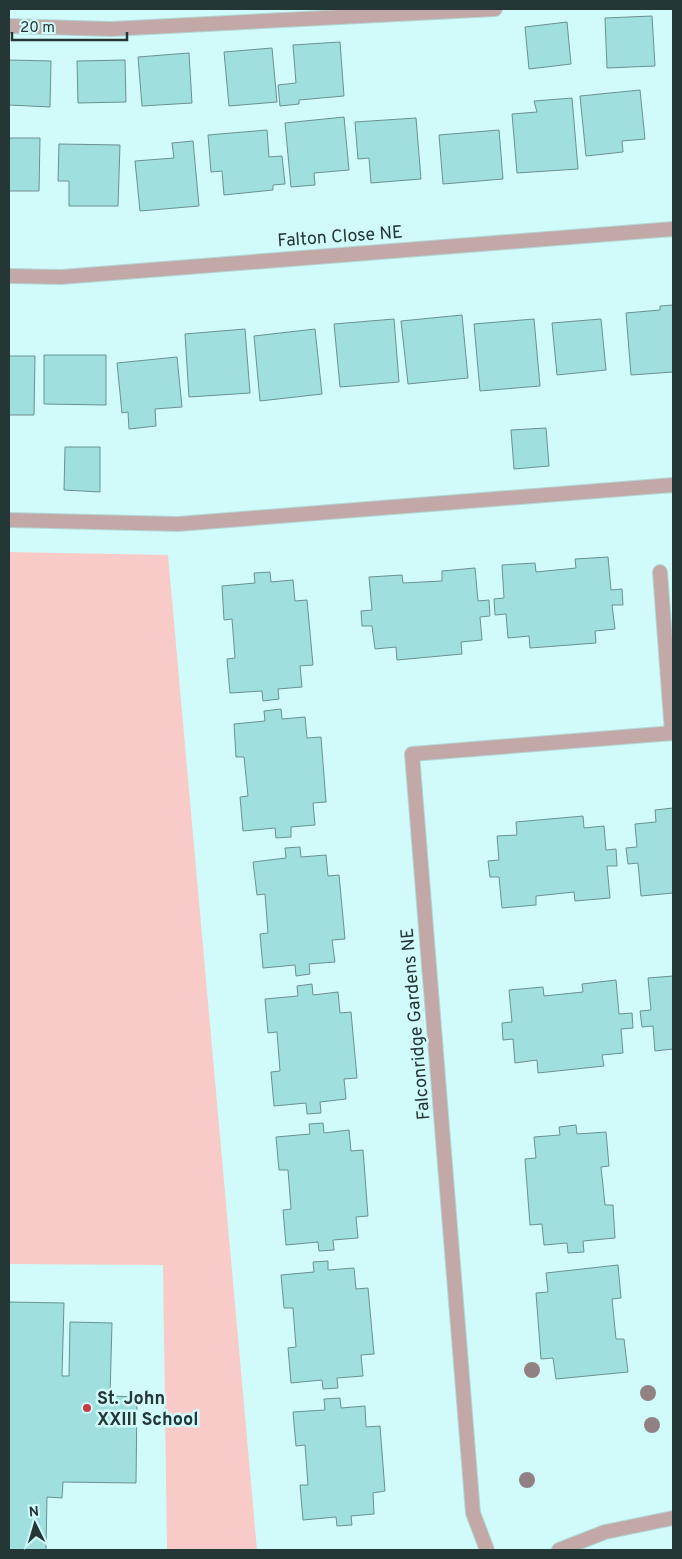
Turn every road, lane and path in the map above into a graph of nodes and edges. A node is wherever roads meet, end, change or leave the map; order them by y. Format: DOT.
graph roads {
  1 [pos="495,9"];
  2 [pos="9,26"];
  3 [pos="673,228"];
  4 [pos="9,276"];
  5 [pos="673,485"];
  6 [pos="9,520"];
  7 [pos="660,572"];
  8 [pos="673,733"];
  9 [pos="673,1518"];
  10 [pos="487,1550"];
  11 [pos="560,1550"];
  1 -- 2 [label="street"];
  3 -- 4 [label="street, Falton Close NE"];
  5 -- 6 [label="street"];
  7 -- 8 [label="street"];
  8 -- 10 [label="street, Falconridge Gardens NE"];
  9 -- 11 [label="street"];
}
